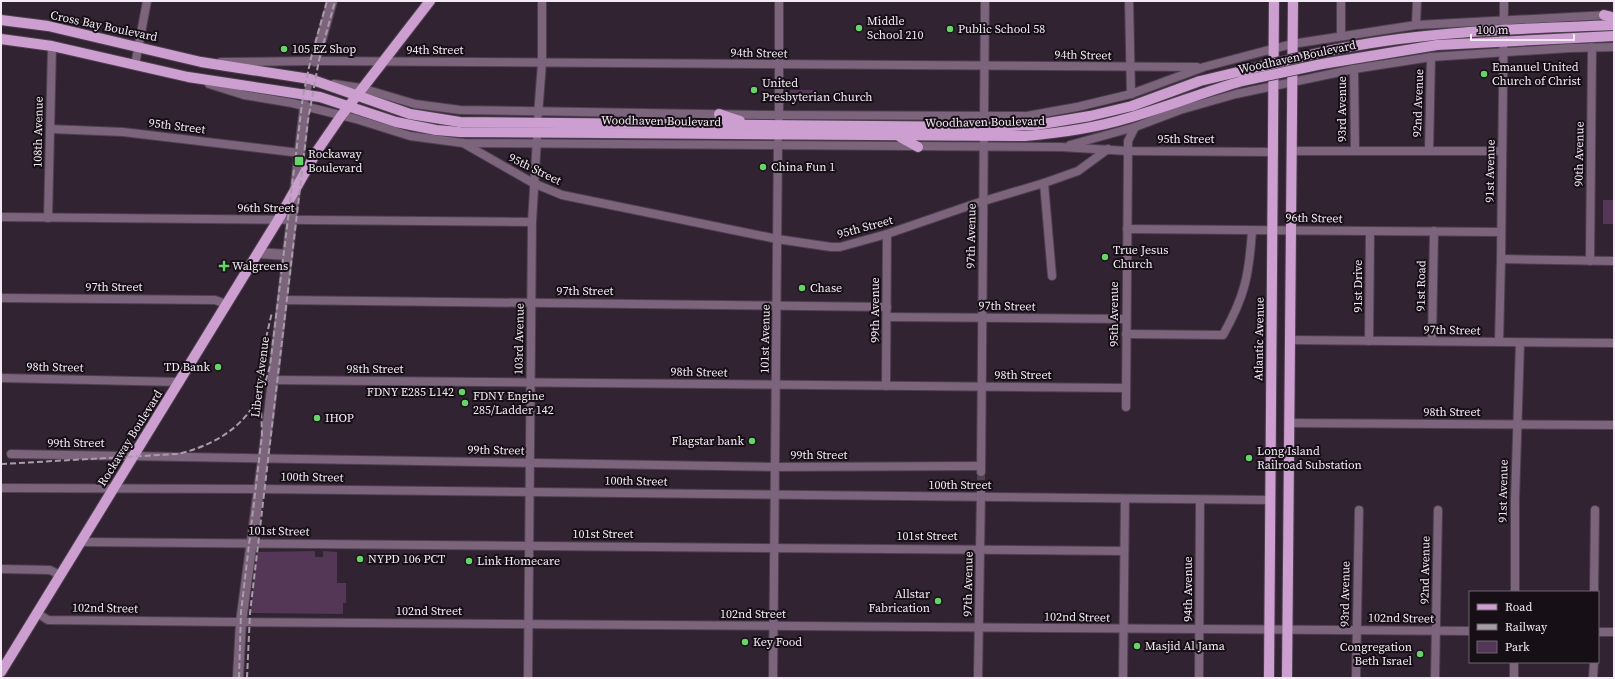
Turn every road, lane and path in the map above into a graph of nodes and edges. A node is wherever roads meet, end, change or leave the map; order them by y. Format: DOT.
graph roads {
  1 [pos="147,1"];
  2 [pos="332,1"];
  3 [pos="430,1"];
  4 [pos="542,1"];
  5 [pos="779,1"];
  6 [pos="985,1"];
  7 [pos="1129,1"];
  8 [pos="1274,1"];
  9 [pos="1293,1"];
  10 [pos="1341,1"];
  11 [pos="1417,1"];
  12 [pos="1504,1"];
  13 [pos="1611,16"];
  14 [pos="1504,19"];
  15 [pos="1,20"];
  16 [pos="1416,25"];
  17 [pos="1614,25"];
  18 [pos="1504,35"];
  19 [pos="1340,36"];
  20 [pos="1614,36"];
  21 [pos="1,39"];
  22 [pos="1292,44"];
  23 [pos="52,46"];
  24 [pos="139,46"];
  25 [pos="1592,47"];
  26 [pos="1614,47"];
  27 [pos="1274,49"];
  28 [pos="1504,52"];
  29 [pos="1431,57"];
  30 [pos="315,60"];
  31 [pos="382,61"];
  32 [pos="201,62"];
  33 [pos="542,63"];
  34 [pos="135,65"];
  35 [pos="779,65"];
  36 [pos="984,66"];
  37 [pos="1204,67"];
  38 [pos="1129,68"];
  39 [pos="1354,69"];
  40 [pos="188,77"];
  41 [pos="314,80"];
  42 [pos="1291,82"];
  43 [pos="1273,87"];
  44 [pos="358,92"];
  45 [pos="1131,94"];
  46 [pos="307,95"];
  47 [pos="305,106"];
  48 [pos="348,106"];
  49 [pos="719,114"];
  50 [pos="341,116"];
  51 [pos="984,116"];
  52 [pos="538,117"];
  53 [pos="779,119"];
  54 [pos="748,124"];
  55 [pos="1135,126"];
  56 [pos="50,129"];
  57 [pos="984,132"];
  58 [pos="537,133"];
  59 [pos="898,136"];
  60 [pos="778,140"];
  61 [pos="463,143"];
  62 [pos="536,144"];
  63 [pos="918,147"];
  64 [pos="1061,147"];
  65 [pos="984,148"];
  66 [pos="1108,149"];
  67 [pos="1354,150"];
  68 [pos="1128,151"];
  69 [pos="1291,151"];
  70 [pos="1429,151"];
  71 [pos="1274,152"];
  72 [pos="1502,152"];
  73 [pos="300,153"];
  74 [pos="533,183"];
  75 [pos="1044,183"];
  76 [pos="296,187"];
  77 [pos="984,201"];
  78 [pos="1,217"];
  79 [pos="48,218"];
  80 [pos="278,220"];
  81 [pos="293,220"];
  82 [pos="532,222"];
  83 [pos="1127,229"];
  84 [pos="1273,230"];
  85 [pos="1291,230"];
  86 [pos="1252,231"];
  87 [pos="1370,231"];
  88 [pos="1434,231"];
  89 [pos="1501,232"];
  90 [pos="888,234"];
  91 [pos="778,239"];
  92 [pos="258,253"];
  93 [pos="288,255"];
  94 [pos="1501,259"];
  95 [pos="1590,261"];
  96 [pos="1614,261"];
  97 [pos="1052,276"];
  98 [pos="1,298"];
  99 [pos="282,300"];
  100 [pos="531,302"];
  101 [pos="226,304"];
  102 [pos="777,304"];
  103 [pos="887,307"];
  104 [pos="887,317"];
  105 [pos="982,317"];
  106 [pos="1126,319"];
  107 [pos="1126,334"];
  108 [pos="1290,340"];
  109 [pos="1369,341"];
  110 [pos="1432,342"];
  111 [pos="1499,342"];
  112 [pos="1520,343"];
  113 [pos="1614,344"];
  114 [pos="1,378"];
  115 [pos="272,380"];
  116 [pos="180,382"];
  117 [pos="530,383"];
  118 [pos="776,385"];
  119 [pos="886,386"];
  120 [pos="981,387"];
  121 [pos="1126,388"];
  122 [pos="1126,407"];
  123 [pos="1289,423"];
  124 [pos="1516,424"];
  125 [pos="1614,426"];
  126 [pos="11,454"];
  127 [pos="134,456"];
  128 [pos="263,458"];
  129 [pos="530,463"];
  130 [pos="775,467"];
  131 [pos="981,469"];
  132 [pos="1,488"];
  133 [pos="259,489"];
  134 [pos="113,490"];
  135 [pos="529,492"];
  136 [pos="981,493"];
  137 [pos="775,495"];
  138 [pos="1125,499"];
  139 [pos="1200,500"];
  140 [pos="1270,500"];
  141 [pos="1359,510"];
  142 [pos="1438,510"];
  143 [pos="1595,510"];
  144 [pos="81,542"];
  145 [pos="251,542"];
  146 [pos="529,545"];
  147 [pos="775,547"];
  148 [pos="981,549"];
  149 [pos="1124,550"];
  150 [pos="1,569"];
  151 [pos="60,575"];
  152 [pos="1515,591"];
  153 [pos="1594,591"];
  154 [pos="37,614"];
  155 [pos="241,622"];
  156 [pos="528,624"];
  157 [pos="774,626"];
  158 [pos="979,628"];
  159 [pos="1124,629"];
  160 [pos="1270,629"];
  161 [pos="1288,629"];
  162 [pos="1200,630"];
  163 [pos="1357,630"];
  164 [pos="1436,631"];
  165 [pos="1469,631"];
  166 [pos="1599,632"];
  167 [pos="1614,632"];
  168 [pos="1514,663"];
  169 [pos="1594,663"];
  170 [pos="1,672"];
  171 [pos="238,678"];
  172 [pos="528,678"];
  173 [pos="773,678"];
  174 [pos="978,678"];
  175 [pos="1123,678"];
  176 [pos="1199,678"];
  177 [pos="1269,678"];
  178 [pos="1287,678"];
  179 [pos="1356,678"];
  180 [pos="1435,678"];
  181 [pos="1514,678"];
  182 [pos="1593,678"];
  1 -- 24 [label="street"];
  2 -- 30 [label="street"];
  3 -- 31 [label="main road, Rockaway Boulevard"];
  4 -- 33 [label="street, 103rd Avenue"];
  5 -- 35 [label="street, 101st Avenue"];
  6 -- 36 [label="street, 97th Avenue"];
  7 -- 38 [label="street"];
  8 -- 27 [label="main road, Atlantic Avenue"];
  9 -- 22 [label="main road"];
  10 -- 19 [label="street"];
  11 -- 16 [label="street"];
  12 -- 14 [label="street, 91st Avenue"];
  13 -- 14 [label="street, Woodhaven Boulevard"];
  14 -- 16 [label="street, Woodhaven Boulevard"];
  14 -- 18 [label="street, 91st Avenue"];
  15 -- 24 [label="main road, Cross Bay Boulevard"];
  16 -- 19 [label="street, Woodhaven Boulevard"];
  17 -- 18 [label="main road, Woodhaven Boulevard"];
  18 -- 20 [label="main road, Woodhaven Boulevard"];
  18 -- 28 [label="street, 91st Avenue"];
  18 -- 57 [label="main road, Woodhaven Boulevard, bridge"];
  18 -- 57 [label="main road, Woodhaven Boulevard, bridge"];
  19 -- 22 [label="street, Woodhaven Boulevard"];
  21 -- 23 [label="main road"];
  22 -- 27 [label="street, Woodhaven Boulevard"];
  22 -- 42 [label="main road"];
  23 -- 34 [label="main road"];
  23 -- 56 [label="street, 108th Avenue"];
  24 -- 32 [label="main road, Cross Bay Boulevard"];
  24 -- 34 [label="street"];
  25 -- 26 [label="street, Woodhaven Boulevard"];
  25 -- 28 [label="street, Woodhaven Boulevard"];
  25 -- 95 [label="street, 90th Avenue"];
  27 -- 37 [label="street, Woodhaven Boulevard"];
  27 -- 43 [label="main road, Atlantic Avenue"];
  28 -- 29 [label="street, Woodhaven Boulevard"];
  28 -- 72 [label="street, 91st Avenue"];
  29 -- 39 [label="street, Woodhaven Boulevard"];
  29 -- 70 [label="street, 92nd Avenue"];
  30 -- 31 [label="street, 94th Street"];
  30 -- 32 [label="street, Cross Bay Boulevard"];
  31 -- 33 [label="street, 94th Street"];
  31 -- 44 [label="main road, Rockaway Boulevard"];
  32 -- 41 [label="main road, Cross Bay Boulevard"];
  33 -- 35 [label="street, 94th Street"];
  33 -- 52 [label="street, 103rd Avenue"];
  34 -- 40 [label="main road"];
  35 -- 36 [label="street, 94th Street"];
  35 -- 53 [label="street, 101st Avenue"];
  36 -- 38 [label="street, 94th Street"];
  36 -- 51 [label="street, 97th Avenue"];
  37 -- 38 [label="street, 94th Street"];
  37 -- 45 [label="street, Woodhaven Boulevard"];
  38 -- 45 [label="street"];
  39 -- 42 [label="street, Woodhaven Boulevard"];
  39 -- 67 [label="street, 93rd Avenue"];
  40 -- 46 [label="main road"];
  40 -- 47 [label="street"];
  41 -- 44 [label="main road, Cross Bay Boulevard"];
  41 -- 46 [label="street, Liberty Avenue"];
  42 -- 43 [label="street, Woodhaven Boulevard"];
  42 -- 69 [label="main road"];
  43 -- 55 [label="street, Woodhaven Boulevard"];
  43 -- 71 [label="main road, Atlantic Avenue"];
  44 -- 48 [label="main road, Rockaway Boulevard"];
  44 -- 52 [label="main road, Woodhaven Boulevard"];
  45 -- 51 [label="street, Woodhaven Boulevard"];
  46 -- 47 [label="street, Liberty Avenue"];
  46 -- 48 [label="main road"];
  47 -- 50 [label="street"];
  47 -- 73 [label="street, Liberty Avenue"];
  48 -- 50 [label="main road, Rockaway Boulevard"];
  48 -- 58 [label="main road, Woodhaven Boulevard"];
  49 -- 52 [label="street, Woodhaven Boulevard"];
  49 -- 53 [label="street, Woodhaven Boulevard"];
  49 -- 54 [label="main road"];
  50 -- 61 [label="street, Woodhaven Boulevard"];
  50 -- 76 [label="main road, Rockaway Boulevard"];
  51 -- 53 [label="street, Woodhaven Boulevard"];
  51 -- 57 [label="street, 97th Avenue"];
  52 -- 54 [label="main road, Woodhaven Boulevard"];
  52 -- 58 [label="street, 103rd Avenue"];
  53 -- 54 [label="main road, Woodhaven Boulevard"];
  53 -- 57 [label="main road, Woodhaven Boulevard"];
  53 -- 60 [label="street, 101st Avenue"];
  55 -- 64 [label="street, Woodhaven Boulevard"];
  55 -- 68 [label="street, 95th Avenue"];
  56 -- 73 [label="street, 95th Street"];
  56 -- 79 [label="street, 108th Avenue"];
  57 -- 59 [label="main road, Woodhaven Boulevard"];
  57 -- 65 [label="street, 97th Avenue"];
  58 -- 60 [label="main road, Woodhaven Boulevard"];
  58 -- 62 [label="street, 103rd Avenue"];
  59 -- 60 [label="main road, Woodhaven Boulevard"];
  59 -- 63 [label="main road"];
  60 -- 62 [label="street, Woodhaven Boulevard"];
  60 -- 63 [label="street, Woodhaven Boulevard"];
  60 -- 91 [label="street, 101st Avenue"];
  61 -- 62 [label="street, Woodhaven Boulevard"];
  61 -- 74 [label="street, 95th Street"];
  62 -- 74 [label="street, 103rd Avenue"];
  63 -- 65 [label="street, Woodhaven Boulevard"];
  64 -- 65 [label="street, Woodhaven Boulevard"];
  64 -- 66 [label="street, Woodhaven Boulevard"];
  65 -- 77 [label="street, 97th Avenue"];
  66 -- 68 [label="street, 95th Street"];
  66 -- 75 [label="street, 95th Street"];
  67 -- 69 [label="street"];
  67 -- 70 [label="street"];
  68 -- 71 [label="street, 95th Street"];
  68 -- 83 [label="street, 95th Avenue"];
  69 -- 85 [label="main road"];
  70 -- 72 [label="street"];
  71 -- 84 [label="main road, Atlantic Avenue"];
  72 -- 89 [label="street, 91st Avenue"];
  73 -- 76 [label="street, Liberty Avenue"];
  74 -- 82 [label="street, 103rd Avenue"];
  74 -- 91 [label="street, 95th Street"];
  75 -- 77 [label="street, 95th Street"];
  75 -- 97 [label="street"];
  76 -- 80 [label="main road, Rockaway Boulevard"];
  76 -- 81 [label="street, Liberty Avenue"];
  77 -- 90 [label="street, 95th Street"];
  77 -- 105 [label="street, 97th Avenue"];
  78 -- 79 [label="street, 96th Street"];
  79 -- 80 [label="street, 96th Street"];
  80 -- 81 [label="street, 96th Street"];
  80 -- 92 [label="main road, Rockaway Boulevard"];
  81 -- 82 [label="street, 96th Street"];
  81 -- 93 [label="street, Liberty Avenue"];
  82 -- 100 [label="street, 103rd Avenue"];
  83 -- 86 [label="street, 96th Street"];
  83 -- 106 [label="street, 95th Avenue"];
  84 -- 85 [label="street, 96th Street"];
  84 -- 86 [label="street, 96th Street"];
  84 -- 140 [label="main road, Atlantic Avenue"];
  85 -- 87 [label="street, 96th Street"];
  85 -- 108 [label="main road"];
  86 -- 107 [label="street, Atlantic Avenue"];
  87 -- 88 [label="street, 96th Street"];
  87 -- 109 [label="street, 91st Drive"];
  88 -- 89 [label="street, 96th Street"];
  88 -- 110 [label="street, 91st Road"];
  89 -- 94 [label="street, 91st Avenue"];
  90 -- 91 [label="street, 95th Street"];
  90 -- 103 [label="street, 99th Avenue"];
  91 -- 102 [label="street, 101st Avenue"];
  92 -- 93 [label="street"];
  92 -- 101 [label="main road, Rockaway Boulevard"];
  93 -- 99 [label="street, Liberty Avenue"];
  94 -- 95 [label="street"];
  94 -- 111 [label="street, 91st Avenue"];
  95 -- 96 [label="street"];
  98 -- 101 [label="street, 97th Street"];
  99 -- 100 [label="street, 97th Street"];
  99 -- 115 [label="street, Liberty Avenue"];
  100 -- 102 [label="street, 97th Street"];
  100 -- 117 [label="street, 103rd Avenue"];
  101 -- 116 [label="main road, Rockaway Boulevard"];
  102 -- 103 [label="street, 97th Street"];
  102 -- 118 [label="street, 101st Avenue"];
  103 -- 104 [label="street, 99th Avenue"];
  104 -- 105 [label="street, 97th Street"];
  104 -- 119 [label="street, 99th Avenue"];
  105 -- 106 [label="street, 97th Street"];
  105 -- 120 [label="street, 97th Avenue"];
  106 -- 107 [label="street, 95th Avenue"];
  107 -- 121 [label="street, 95th Avenue"];
  108 -- 109 [label="street, 97th Street"];
  108 -- 123 [label="main road"];
  109 -- 110 [label="street, 97th Street"];
  110 -- 111 [label="street, 97th Street"];
  111 -- 112 [label="street, 97th Street"];
  112 -- 113 [label="street, 97th Street"];
  112 -- 124 [label="street, 91st Avenue"];
  114 -- 116 [label="street, 98th Street"];
  115 -- 117 [label="street, 98th Street"];
  115 -- 128 [label="street, Liberty Avenue"];
  116 -- 127 [label="main road, Rockaway Boulevard"];
  117 -- 118 [label="street, 98th Street"];
  117 -- 129 [label="street, 103rd Avenue"];
  118 -- 119 [label="street, 98th Street"];
  118 -- 130 [label="street, 101st Avenue"];
  119 -- 120 [label="street, 98th Street"];
  120 -- 121 [label="street, 98th Street"];
  120 -- 131 [label="street, 97th Avenue"];
  121 -- 122 [label="street, 95th Avenue"];
  123 -- 124 [label="street, 98th Street"];
  123 -- 161 [label="main road"];
  124 -- 125 [label="street, 98th Street"];
  124 -- 152 [label="street, 91st Avenue"];
  126 -- 127 [label="street, 99th Street"];
  127 -- 128 [label="street, 99th Street"];
  127 -- 134 [label="main road, Rockaway Boulevard"];
  128 -- 129 [label="street, 99th Street"];
  128 -- 133 [label="street, Liberty Avenue"];
  129 -- 130 [label="street, 99th Street"];
  129 -- 135 [label="street, 103rd Avenue"];
  130 -- 131 [label="street, 99th Street"];
  130 -- 137 [label="street, 101st Avenue"];
  132 -- 134 [label="street, 100th Street"];
  133 -- 134 [label="street, 100th Street"];
  133 -- 135 [label="street, 100th Street"];
  133 -- 145 [label="street, Liberty Avenue"];
  134 -- 144 [label="main road, Rockaway Boulevard"];
  135 -- 137 [label="street, 100th Street"];
  135 -- 146 [label="street, 103rd Avenue"];
  136 -- 137 [label="street, 100th Street"];
  136 -- 138 [label="street, 100th Street"];
  136 -- 148 [label="street, 97th Avenue"];
  137 -- 147 [label="street, 101st Avenue"];
  138 -- 139 [label="street, 100th Street"];
  138 -- 149 [label="street"];
  139 -- 140 [label="street, 100th Street"];
  139 -- 162 [label="street, 94th Avenue"];
  140 -- 160 [label="main road, Atlantic Avenue"];
  141 -- 163 [label="street, 93rd Avenue"];
  142 -- 164 [label="street, 92nd Avenue"];
  143 -- 153 [label="street"];
  144 -- 145 [label="street, 101st Street"];
  144 -- 151 [label="main road, Rockaway Boulevard"];
  145 -- 146 [label="street, 101st Street"];
  145 -- 155 [label="street, Liberty Avenue"];
  146 -- 147 [label="street, 101st Street"];
  146 -- 156 [label="street, 103rd Avenue"];
  147 -- 148 [label="street, 101st Street"];
  147 -- 157 [label="street, 101st Avenue"];
  148 -- 149 [label="street, 101st Street"];
  148 -- 158 [label="street, 97th Avenue"];
  149 -- 159 [label="street"];
  150 -- 151 [label="street"];
  151 -- 154 [label="main road, Rockaway Boulevard"];
  154 -- 155 [label="street, 102nd Street"];
  154 -- 170 [label="main road, Rockaway Boulevard"];
  155 -- 156 [label="street, 102nd Street"];
  155 -- 171 [label="street, Liberty Avenue"];
  156 -- 157 [label="street, 102nd Street"];
  156 -- 172 [label="street, 103rd Avenue"];
  157 -- 158 [label="street, 102nd Street"];
  157 -- 173 [label="street, 101st Avenue"];
  158 -- 159 [label="street, 102nd Street"];
  158 -- 174 [label="street, 97th Avenue"];
  159 -- 162 [label="street, 102nd Street"];
  159 -- 175 [label="street"];
  160 -- 161 [label="street, 102nd Street"];
  160 -- 162 [label="street, 102nd Street"];
  160 -- 177 [label="main road, Atlantic Avenue"];
  161 -- 163 [label="street, 102nd Street"];
  161 -- 178 [label="main road"];
  162 -- 176 [label="street, 94th Avenue"];
  163 -- 164 [label="street, 102nd Street"];
  163 -- 179 [label="street, 93rd Avenue"];
  164 -- 165 [label="street, 102nd Street"];
  164 -- 180 [label="street, 92nd Avenue"];
  166 -- 167 [label="street"];
  168 -- 181 [label="street"];
  169 -- 182 [label="street"];
}
